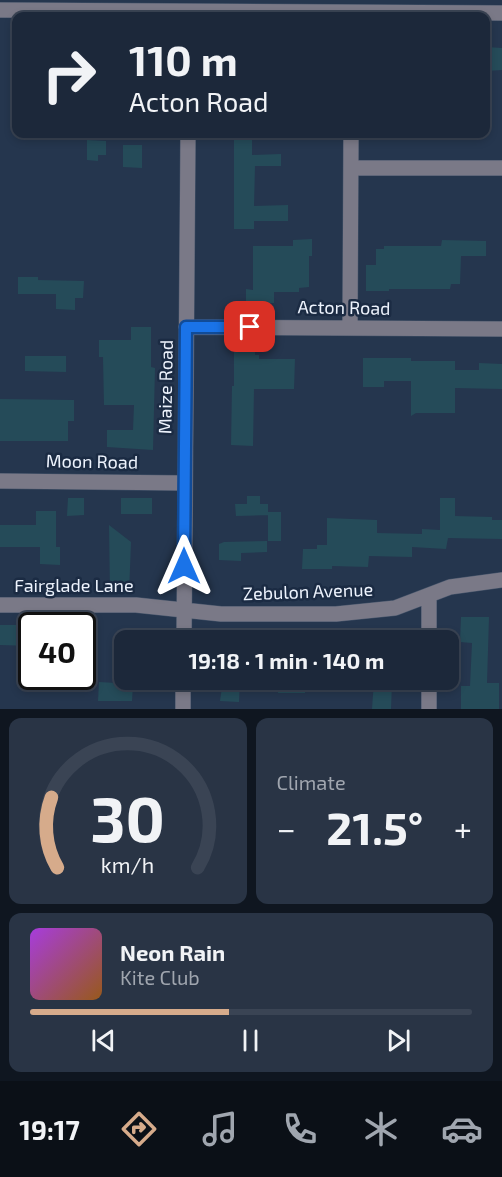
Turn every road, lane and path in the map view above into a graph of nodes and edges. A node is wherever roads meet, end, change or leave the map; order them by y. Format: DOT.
graph roads {
  1 [pos="188,9"];
  2 [pos="0,10"];
  3 [pos="286,12"];
  4 [pos="188,138"];
  5 [pos="351,138"];
  6 [pos="351,168"];
  7 [pos="502,168"];
  8 [pos="186,327"];
  9 [pos="350,328"];
  10 [pos="502,329"];
  11 [pos="0,481"];
  12 [pos="184,483"];
  13 [pos="502,580"];
  14 [pos="429,596"];
  15 [pos="0,605"];
  16 [pos="183,610"];
  17 [pos="184,630"];
  18 [pos="429,630"];
  19 [pos="183,690"];
  20 [pos="429,690"];
  21 [pos="183,709"];
  22 [pos="429,709"];
  1 -- 2 [label="street"];
  1 -- 3 [label="street"];
  4 -- 8 [label="street, Maize Road"];
  5 -- 6 [label="street"];
  6 -- 7 [label="street"];
  6 -- 9 [label="street"];
  8 -- 9 [label="street, Acton Road"];
  8 -- 12 [label="street, Maize Road"];
  9 -- 10 [label="street, Acton Road"];
  11 -- 12 [label="street, Moon Road"];
  12 -- 16 [label="street, Maize Road"];
  13 -- 14 [label="street, Zebulon Avenue"];
  14 -- 16 [label="street, Zebulon Avenue"];
  14 -- 18 [label="street"];
  15 -- 16 [label="street, Fairglade Lane"];
  16 -- 17 [label="street, Maize Road"];
  19 -- 21 [label="street"];
  20 -- 22 [label="street"];
}
